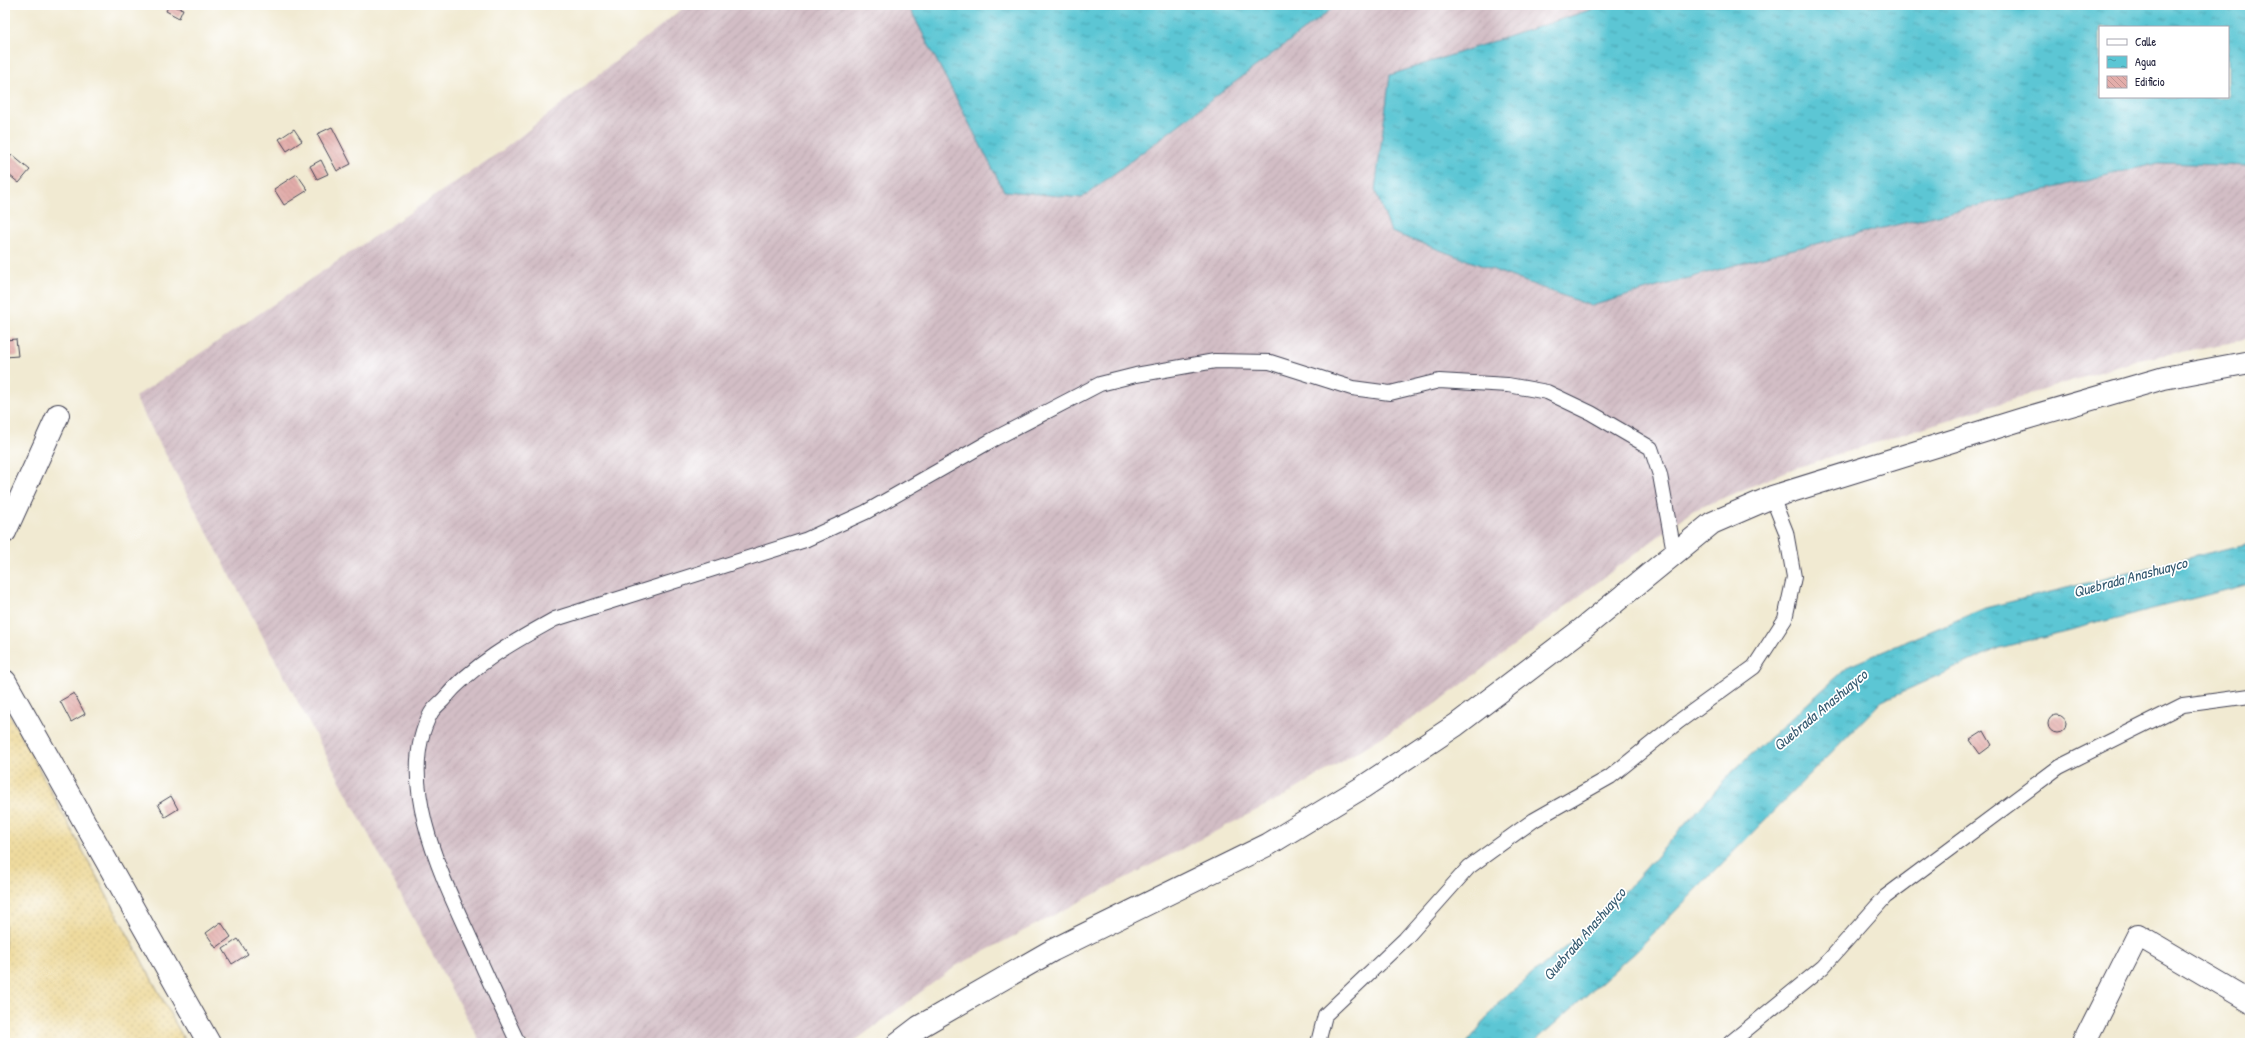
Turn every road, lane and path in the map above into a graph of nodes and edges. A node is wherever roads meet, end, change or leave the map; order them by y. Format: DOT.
graph roads {
  1 [pos="2250,362"];
  2 [pos="58,415"];
  3 [pos="1772,497"];
  4 [pos="5,532"];
  5 [pos="1674,552"];
  6 [pos="5,681"];
  7 [pos="2250,696"];
  8 [pos="2250,1001"];
  9 [pos="209,1043"];
  10 [pos="518,1043"];
  11 [pos="898,1043"];
  12 [pos="1318,1043"];
  13 [pos="1730,1043"];
  14 [pos="2084,1043"];
  1 -- 3 [label="street"];
  2 -- 4 [label="street"];
  3 -- 5 [label="street"];
  3 -- 12 [label="lane"];
  5 -- 10 [label="lane"];
  5 -- 11 [label="street"];
  6 -- 9 [label="street"];
  7 -- 13 [label="lane"];
  8 -- 14 [label="street"];
}
